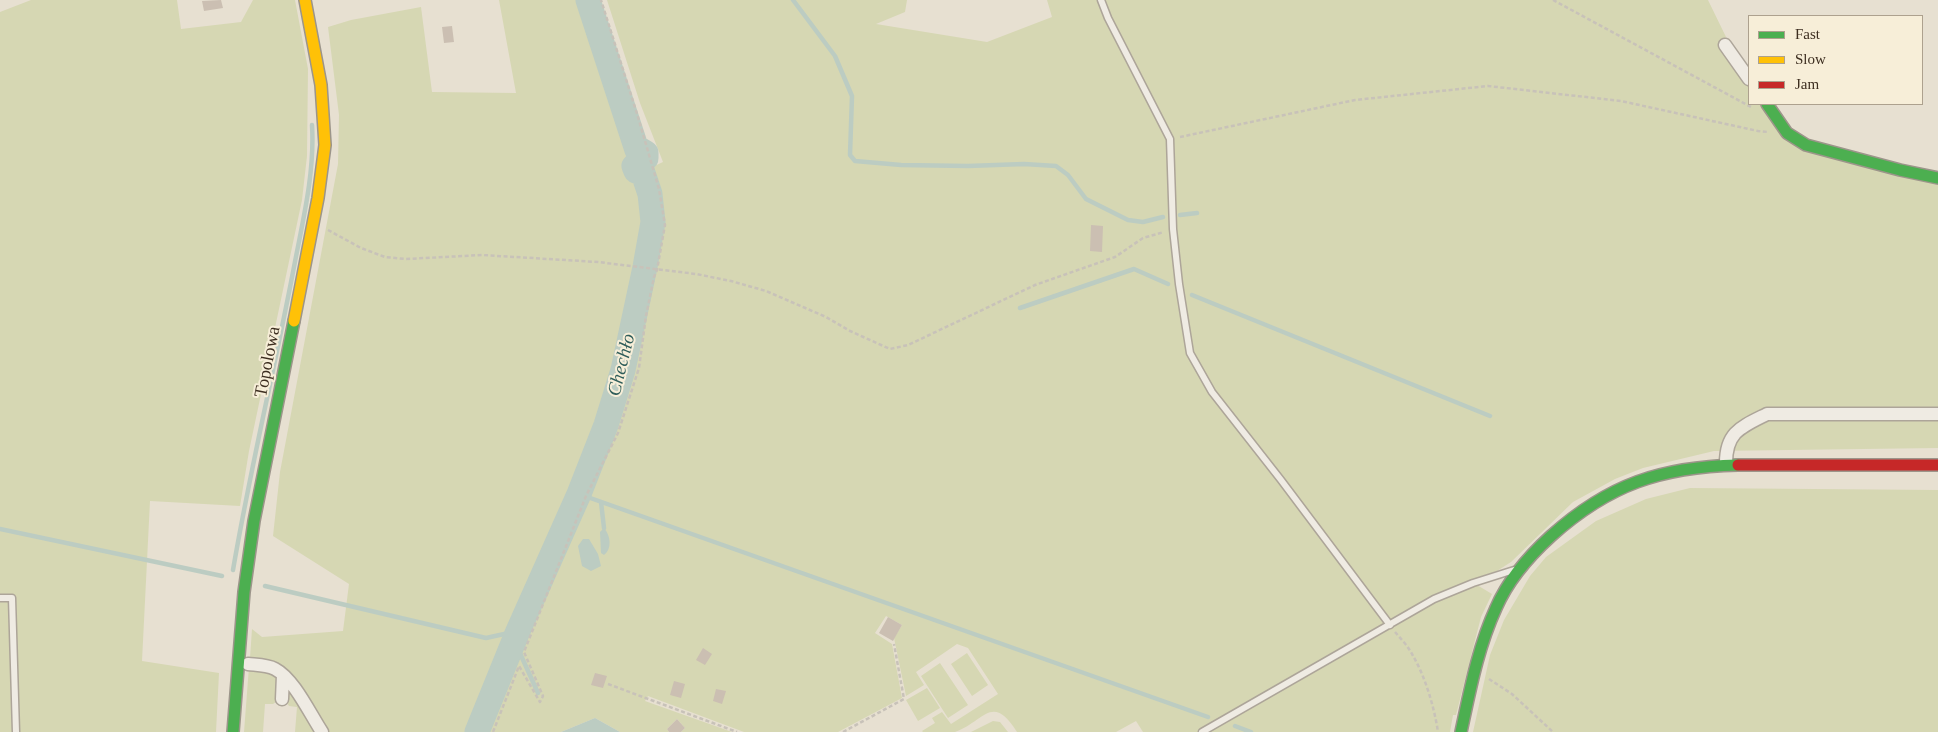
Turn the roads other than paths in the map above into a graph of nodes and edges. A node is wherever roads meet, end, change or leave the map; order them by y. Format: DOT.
graph roads {
  1 [pos="305,0"];
  2 [pos="1101,0"];
  3 [pos="1725,45"];
  4 [pos="1748,79"];
  5 [pos="1767,105"];
  6 [pos="1938,178"];
  7 [pos="1938,414"];
  8 [pos="1726,463"];
  9 [pos="1938,465"];
  10 [pos="1520,569"];
  11 [pos="0,598"];
  12 [pos="1390,625"];
  13 [pos="248,664"];
  14 [pos="283,675"];
  15 [pos="282,699"];
  16 [pos="16,732"];
  17 [pos="233,732"];
  18 [pos="322,732"];
  19 [pos="1202,732"];
  20 [pos="1461,732"];
  1 -- 17 [label="street, Topolowa"];
  2 -- 12 [label="lane"];
  3 -- 4 [label="street"];
  5 -- 6 [label="street"];
  7 -- 8 [label="street"];
  8 -- 9 [label="street"];
  8 -- 10 [label="street"];
  10 -- 12 [label="lane"];
  10 -- 20 [label="street"];
  11 -- 16 [label="lane"];
  12 -- 19 [label="lane"];
  13 -- 14 [label="street"];
  14 -- 15 [label="street"];
  14 -- 18 [label="street"];
}
